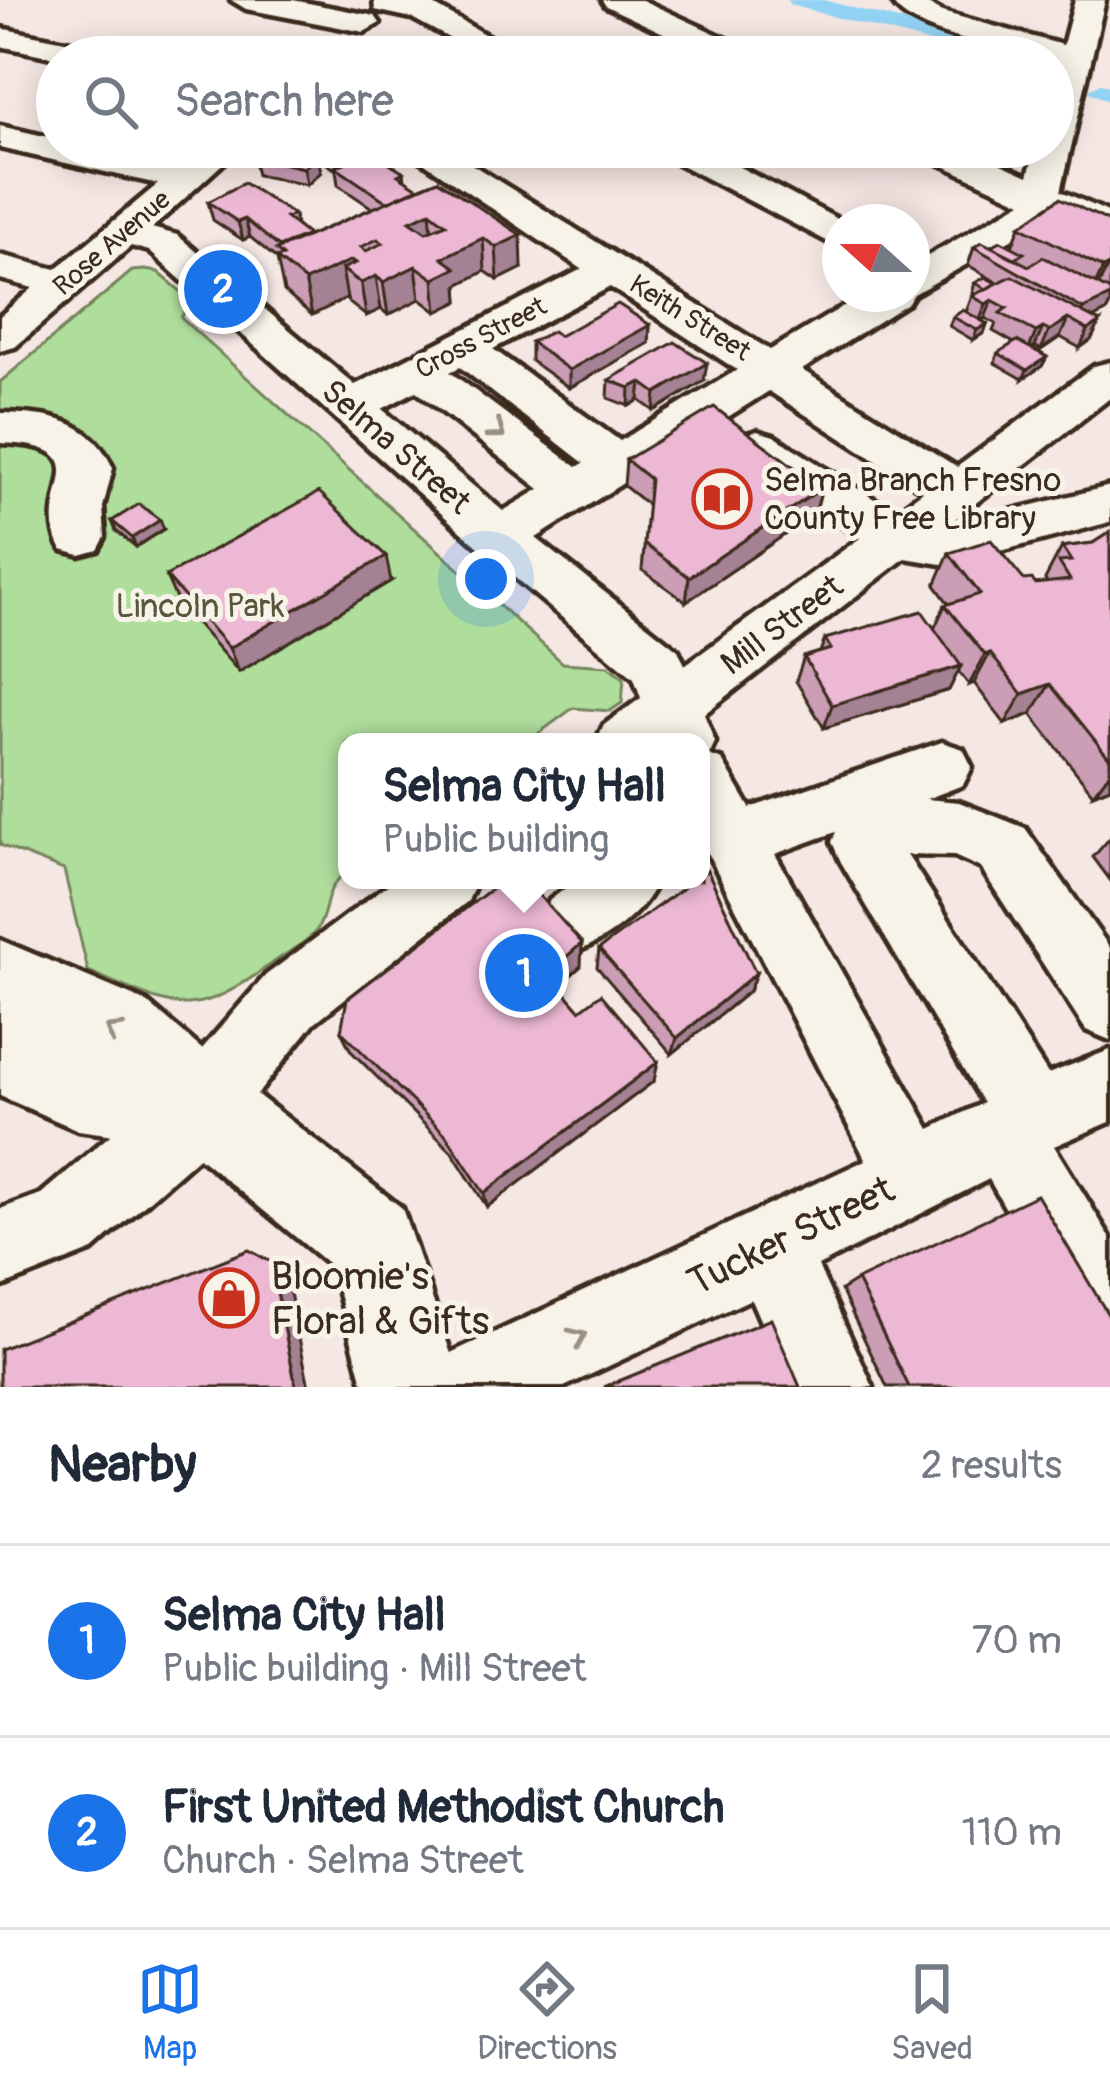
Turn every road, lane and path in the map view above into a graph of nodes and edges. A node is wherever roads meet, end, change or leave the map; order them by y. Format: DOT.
graph roads {
  1 [pos="246,0"];
  2 [pos="617,0"];
  3 [pos="906,0"];
  4 [pos="1090,0"];
  5 [pos="380,9"];
  6 [pos="687,32"];
  7 [pos="349,36"];
  8 [pos="469,36"];
  9 [pos="677,36"];
  10 [pos="695,36"];
  11 [pos="993,36"];
  12 [pos="0,37"];
  13 [pos="36,44"];
  14 [pos="1076,58"];
  15 [pos="1074,67"];
  16 [pos="0,136"];
  17 [pos="36,144"];
  18 [pos="138,168"];
  19 [pos="199,168"];
  20 [pos="451,168"];
  21 [pos="715,168"];
  22 [pos="979,168"];
  23 [pos="1052,168"];
  24 [pos="186,179"];
  25 [pos="480,187"];
  26 [pos="1045,199"];
  27 [pos="439,205"];
  28 [pos="822,226"];
  29 [pos="1110,228"];
  30 [pos="124,232"];
  31 [pos="0,267"];
  32 [pos="930,269"];
  33 [pos="612,270"];
  34 [pos="64,284"];
  35 [pos="861,312"];
  36 [pos="0,338"];
  37 [pos="463,348"];
  38 [pos="770,369"];
  39 [pos="419,370"];
  40 [pos="1110,376"];
  41 [pos="350,407"];
  42 [pos="703,412"];
  43 [pos="0,428"];
  44 [pos="1008,454"];
  45 [pos="618,464"];
  46 [pos="576,491"];
  47 [pos="959,491"];
  48 [pos="1104,512"];
  49 [pos="80,537"];
  50 [pos="500,537"];
  51 [pos="898,538"];
  52 [pos="680,723"];
  53 [pos="651,733"];
  54 [pos="942,767"];
  55 [pos="713,812"];
  56 [pos="433,889"];
  57 [pos="615,889"];
  58 [pos="573,922"];
  59 [pos="0,978"];
  60 [pos="1110,1006"];
  61 [pos="0,1054"];
  62 [pos="1110,1085"];
  63 [pos="202,1105"];
  64 [pos="1018,1125"];
  65 [pos="915,1177"];
  66 [pos="0,1248"];
  67 [pos="769,1249"];
  68 [pos="1110,1312"];
  69 [pos="413,1387"];
  70 [pos="472,1387"];
  71 [pos="831,1387"];
  1 -- 5 [label="street"];
  2 -- 6 [label="street"];
  3 -- 11 [label="street"];
  4 -- 14 [label="street"];
  5 -- 7 [label="street"];
  5 -- 8 [label="street"];
  6 -- 9 [label="street"];
  6 -- 10 [label="street"];
  12 -- 13 [label="street"];
  14 -- 15 [label="street"];
  16 -- 17 [label="street"];
  18 -- 24 [label="street"];
  19 -- 24 [label="street, Rose Avenue"];
  20 -- 25 [label="street, Keith Street"];
  21 -- 28 [label="street"];
  22 -- 26 [label="street"];
  23 -- 26 [label="street"];
  24 -- 30 [label="street, Rose Avenue"];
  25 -- 27 [label="street"];
  25 -- 33 [label="street, Keith Street"];
  26 -- 29 [label="street"];
  26 -- 32 [label="street"];
  30 -- 34 [label="street, Rose Avenue"];
  30 -- 41 [label="street, Selma Street"];
  31 -- 34 [label="street"];
  33 -- 37 [label="street, Cross Street"];
  33 -- 38 [label="street, Keith Street"];
  34 -- 36 [label="street, Rose Avenue"];
  35 -- 38 [label="street"];
  37 -- 39 [label="street, Cross Street"];
  37 -- 45 [label="street"];
  38 -- 42 [label="street"];
  38 -- 47 [label="street, Keith Street"];
  39 -- 41 [label="street, Cross Street"];
  39 -- 46 [label="street, one-way"];
  40 -- 44 [label="street, Mill Street"];
  41 -- 50 [label="street, Selma Street"];
  42 -- 45 [label="street"];
  42 -- 51 [label="street"];
  43 -- 49 [label="street"];
  44 -- 47 [label="street, Mill Street"];
  44 -- 48 [label="street"];
  45 -- 46 [label="street"];
  46 -- 50 [label="street"];
  47 -- 51 [label="street, Mill Street"];
  48 -- 51 [label="street"];
  50 -- 52 [label="street, Selma Street"];
  51 -- 52 [label="street, Mill Street"];
  52 -- 53 [label="street, Mill Street"];
  54 -- 55 [label="street"];
  55 -- 65 [label="street"];
  56 -- 63 [label="street"];
  57 -- 58 [label="street"];
  63 -- 59 [label="main road, one-way"];
  60 -- 64 [label="street"];
  61 -- 63 [label="main road"];
  62 -- 64 [label="street, Tucker Street"];
  63 -- 66 [label="street"];
  63 -- 69 [label="main road"];
  64 -- 65 [label="street, Tucker Street"];
  64 -- 68 [label="street"];
  65 -- 67 [label="street, Tucker Street"];
  70 -- 67 [label="street, Tucker Street, one-way"];
  67 -- 71 [label="street"];
}
